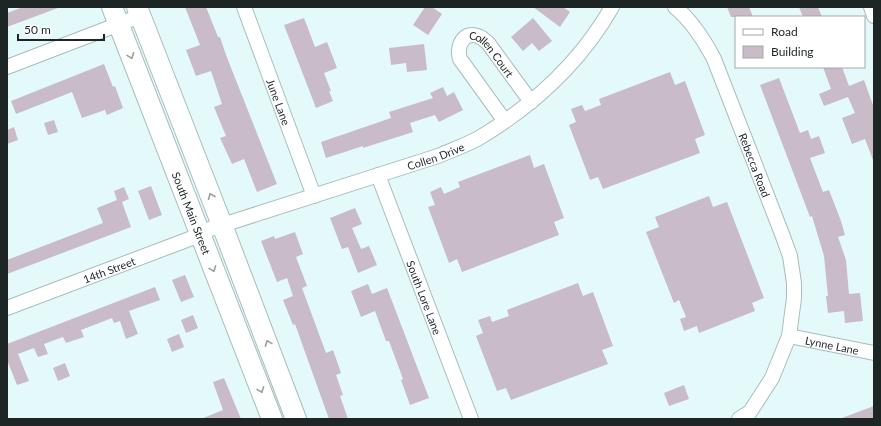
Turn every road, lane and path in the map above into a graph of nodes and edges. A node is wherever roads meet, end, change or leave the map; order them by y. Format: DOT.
graph roads {
  1 [pos="244,7"];
  2 [pos="612,7"];
  3 [pos="674,7"];
  4 [pos="871,7"];
  5 [pos="138,12"];
  6 [pos="115,16"];
  7 [pos="874,16"];
  8 [pos="7,68"];
  9 [pos="531,102"];
  10 [pos="504,120"];
  11 [pos="378,175"];
  12 [pos="314,196"];
  13 [pos="211,230"];
  14 [pos="7,308"];
  15 [pos="790,336"];
  16 [pos="874,353"];
  17 [pos="272,419"];
  18 [pos="296,419"];
  19 [pos="471,419"];
  20 [pos="739,419"];
  1 -- 12 [label="street, June Lane"];
  2 -- 9 [label="street, Collen Drive"];
  3 -- 15 [label="street, Rebecca Road"];
  4 -- 7 [label="street"];
  5 -- 6 [label="street"];
  13 -- 5 [label="street, South Main Street, one-way"];
  6 -- 8 [label="street"];
  6 -- 13 [label="street, South Main Street, one-way"];
  9 -- 10 [label="street, Collen Drive"];
  9 -- 10 [label="street, Collen Court"];
  10 -- 11 [label="street, Collen Drive"];
  11 -- 12 [label="street, Collen Drive"];
  11 -- 19 [label="street, South Lore Lane"];
  12 -- 13 [label="street, Collen Drive"];
  13 -- 14 [label="street, 14th Street"];
  13 -- 17 [label="street, South Main Street, one-way"];
  18 -- 13 [label="street, South Main Street, one-way"];
  15 -- 16 [label="street, Lynne Lane"];
  15 -- 20 [label="street, Rebecca Road"];
}
